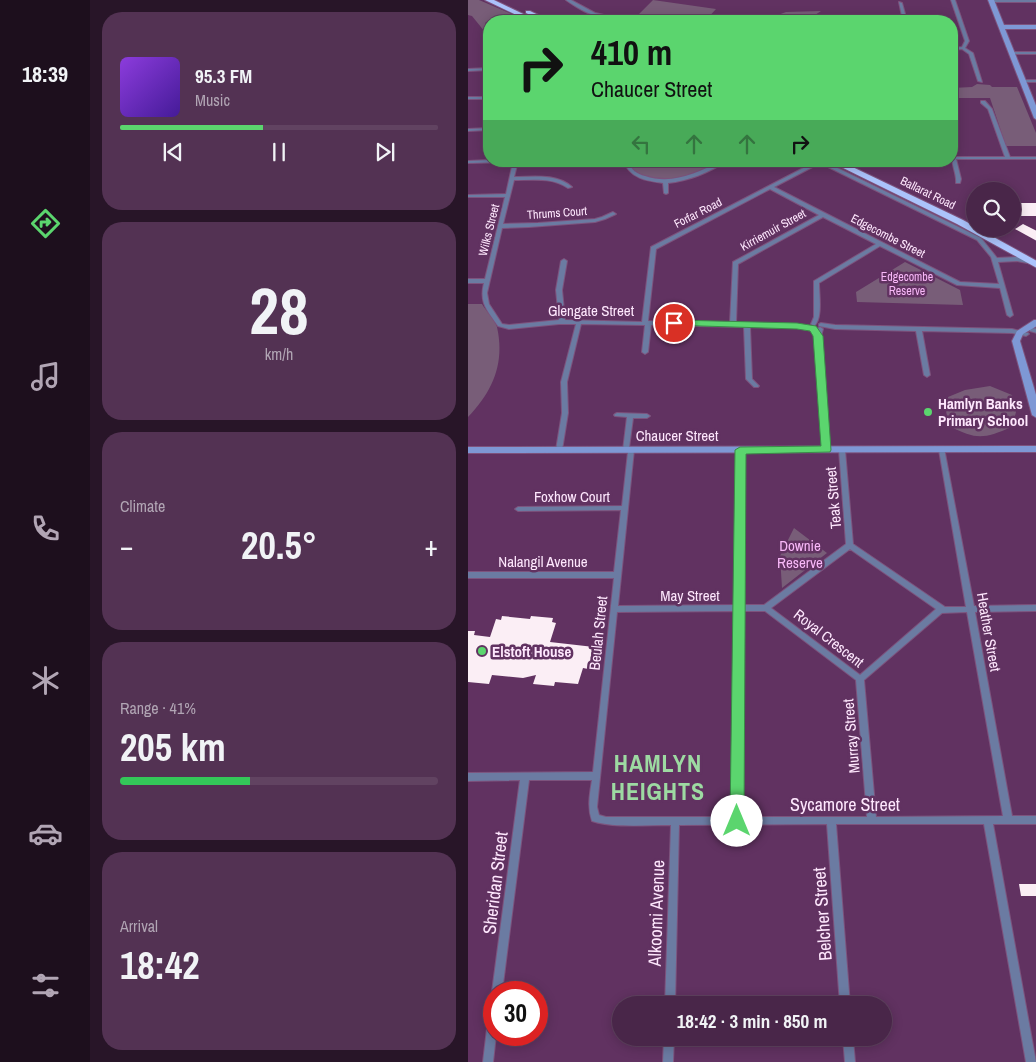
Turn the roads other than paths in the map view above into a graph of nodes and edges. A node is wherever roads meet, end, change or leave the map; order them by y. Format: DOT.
graph roads {
  1 [pos="488,0"];
  2 [pos="503,0"];
  3 [pos="953,0"];
  4 [pos="992,0"];
  5 [pos="569,1"];
  6 [pos="1036,1"];
  7 [pos="900,3"];
  8 [pos="521,15"];
  9 [pos="534,15"];
  10 [pos="602,15"];
  11 [pos="903,15"];
  12 [pos="1002,27"];
  13 [pos="1036,27"];
  14 [pos="958,48"];
  15 [pos="963,48"];
  16 [pos="1012,53"];
  17 [pos="1036,53"];
  18 [pos="483,69"];
  19 [pos="468,70"];
  20 [pos="980,81"];
  21 [pos="1022,81"];
  22 [pos="1036,81"];
  23 [pos="468,98"];
  24 [pos="483,98"];
  25 [pos="983,102"];
  26 [pos="1035,111"];
  27 [pos="1036,118"];
  28 [pos="468,130"];
  29 [pos="483,130"];
  30 [pos="958,158"];
  31 [pos="1008,158"];
  32 [pos="1036,158"];
  33 [pos="468,162"];
  34 [pos="483,162"];
  35 [pos="515,167"];
  36 [pos="629,167"];
  37 [pos="712,167"];
  38 [pos="807,167"];
  39 [pos="831,167"];
  40 [pos="845,167"];
  41 [pos="857,167"];
  42 [pos="955,167"];
  43 [pos="512,179"];
  44 [pos="665,181"];
  45 [pos="958,182"];
  46 [pos="570,187"];
  47 [pos="769,187"];
  48 [pos="666,193"];
  49 [pos="508,195"];
  50 [pos="468,196"];
  51 [pos="613,214"];
  52 [pos="822,214"];
  53 [pos="966,218"];
  54 [pos="501,226"];
  55 [pos="1001,237"];
  56 [pos="880,244"];
  57 [pos="1036,257"];
  58 [pos="996,260"];
  59 [pos="564,261"];
  60 [pos="1036,265"];
  61 [pos="468,281"];
  62 [pos="487,281"];
  63 [pos="1002,286"];
  64 [pos="486,304"];
  65 [pos="1010,315"];
  66 [pos="562,322"];
  67 [pos="580,322"];
  68 [pos="646,323"];
  69 [pos="733,325"];
  70 [pos="747,325"];
  71 [pos="817,327"];
  72 [pos="919,330"];
  73 [pos="1029,331"];
  74 [pos="646,344"];
  75 [pos="655,344"];
  76 [pos="644,352"];
  77 [pos="927,375"];
  78 [pos="756,386"];
  79 [pos="1033,389"];
  80 [pos="617,415"];
  81 [pos="630,416"];
  82 [pos="647,416"];
  83 [pos="1036,416"];
  84 [pos="1036,449"];
  85 [pos="468,450"];
  86 [pos="559,450"];
  87 [pos="628,450"];
  88 [pos="740,450"];
  89 [pos="826,450"];
  90 [pos="842,450"];
  91 [pos="942,450"];
  92 [pos="518,508"];
  93 [pos="625,508"];
  94 [pos="850,545"];
  95 [pos="468,575"];
  96 [pos="618,575"];
  97 [pos="738,608"];
  98 [pos="766,608"];
  99 [pos="970,608"];
  100 [pos="1036,608"];
  101 [pos="614,609"];
  102 [pos="942,609"];
  103 [pos="860,679"];
  104 [pos="597,776"];
  105 [pos="468,777"];
  106 [pos="525,777"];
  107 [pos="595,818"];
  108 [pos="872,820"];
  109 [pos="988,820"];
  110 [pos="1008,820"];
  111 [pos="1036,820"];
  112 [pos="675,821"];
  113 [pos="737,821"];
  114 [pos="831,821"];
  115 [pos="498,981"];
  116 [pos="670,996"];
  117 [pos="845,996"];
  118 [pos="490,1046"];
  119 [pos="669,1046"];
  120 [pos="849,1046"];
  121 [pos="488,1062"];
  122 [pos="668,1062"];
  123 [pos="850,1062"];
  124 [pos="1031,1062"];
  1 -- 8 [label="highway"];
  2 -- 9 [label="highway"];
  3 -- 15 [label="street"];
  4 -- 6 [label="street"];
  4 -- 12 [label="main road"];
  5 -- 10 [label="street"];
  7 -- 11 [label="street"];
  12 -- 13 [label="main road"];
  12 -- 16 [label="main road"];
  14 -- 15 [label="street"];
  15 -- 20 [label="street"];
  16 -- 17 [label="street"];
  16 -- 21 [label="main road"];
  18 -- 19 [label="street"];
  21 -- 22 [label="street"];
  21 -- 26 [label="main road"];
  23 -- 24 [label="street"];
  25 -- 31 [label="street"];
  26 -- 27 [label="main road"];
  28 -- 29 [label="street"];
  30 -- 31 [label="street"];
  31 -- 32 [label="street"];
  33 -- 34 [label="street"];
  35 -- 43 [label="street, Wilks Street"];
  36 -- 44 [label="street"];
  37 -- 44 [label="street"];
  38 -- 47 [label="street, Forfar Road"];
  39 -- 58 [label="street, Ballarat Road"];
  40 -- 60 [label="highway, Ballarat Road"];
  41 -- 53 [label="highway, Ballarat Road"];
  42 -- 45 [label="street"];
  43 -- 46 [label="street"];
  43 -- 49 [label="street, Wilks Street"];
  44 -- 48 [label="street"];
  47 -- 52 [label="street, Edgecombe Street"];
  47 -- 68 [label="street, Forfar Road"];
  49 -- 50 [label="street"];
  49 -- 54 [label="street, Wilks Street"];
  51 -- 54 [label="street, Thrums Court"];
  52 -- 56 [label="street, Edgecombe Street"];
  52 -- 69 [label="street, Kirriemuir Street"];
  54 -- 62 [label="street, Wilks Street"];
  55 -- 57 [label="highway"];
  56 -- 63 [label="street, Edgecombe Street"];
  56 -- 71 [label="street"];
  58 -- 60 [label="street"];
  58 -- 63 [label="street"];
  59 -- 66 [label="street"];
  61 -- 62 [label="street"];
  62 -- 64 [label="street, Wilks Street"];
  63 -- 65 [label="street"];
  64 -- 66 [label="street, Glengate Street"];
  66 -- 67 [label="street, Glengate Street"];
  67 -- 68 [label="street, Glengate Street"];
  67 -- 86 [label="street"];
  68 -- 69 [label="street, Glengate Street"];
  68 -- 74 [label="street"];
  69 -- 70 [label="street, Glengate Street"];
  70 -- 71 [label="street, Glengate Street"];
  70 -- 78 [label="street"];
  71 -- 72 [label="street, Glengate Street"];
  71 -- 89 [label="street"];
  72 -- 73 [label="street, Glengate Street"];
  72 -- 77 [label="street"];
  73 -- 79 [label="main road"];
  74 -- 75 [label="street"];
  74 -- 76 [label="street"];
  79 -- 83 [label="main road"];
  80 -- 81 [label="street"];
  81 -- 82 [label="street"];
  81 -- 87 [label="street, Beulah Street"];
  84 -- 91 [label="main road, Chaucer Street"];
  85 -- 86 [label="main road, Chaucer Street"];
  86 -- 87 [label="main road, Chaucer Street"];
  87 -- 88 [label="main road, Chaucer Street"];
  87 -- 93 [label="street, Beulah Street"];
  88 -- 89 [label="main road, Chaucer Street"];
  88 -- 97 [label="street"];
  89 -- 90 [label="main road, Chaucer Street"];
  90 -- 91 [label="main road, Chaucer Street"];
  90 -- 94 [label="street, Teak Street"];
  91 -- 99 [label="street, Heather Street"];
  92 -- 93 [label="street, Foxhow Court"];
  93 -- 96 [label="street, Beulah Street"];
  94 -- 98 [label="street"];
  94 -- 102 [label="street"];
  95 -- 96 [label="street, Nalangil Avenue"];
  96 -- 101 [label="street, Beulah Street"];
  97 -- 98 [label="street, May Street"];
  97 -- 101 [label="street, May Street"];
  97 -- 113 [label="street"];
  98 -- 103 [label="street, Royal Crescent"];
  99 -- 100 [label="street"];
  99 -- 102 [label="street"];
  99 -- 110 [label="street, Heather Street"];
  101 -- 104 [label="street, Beulah Street"];
  102 -- 103 [label="street, Royal Crescent"];
  103 -- 108 [label="street, Murray Street"];
  104 -- 106 [label="street"];
  104 -- 107 [label="street, Beulah Street"];
  105 -- 106 [label="street"];
  106 -- 115 [label="street, Sheridan Street"];
  107 -- 112 [label="street, Sycamore Street"];
  108 -- 109 [label="street, Sycamore Street"];
  108 -- 114 [label="street, Sycamore Street"];
  109 -- 110 [label="street, Sycamore Street"];
  109 -- 124 [label="street"];
  110 -- 111 [label="street, Sycamore Street"];
  112 -- 113 [label="street, Sycamore Street"];
  112 -- 116 [label="street, Alkoomi Avenue"];
  113 -- 114 [label="street, Sycamore Street"];
  114 -- 117 [label="street, Belcher Street"];
  118 -- 121 [label="street"];
  119 -- 122 [label="street"];
  120 -- 123 [label="street"];
}
